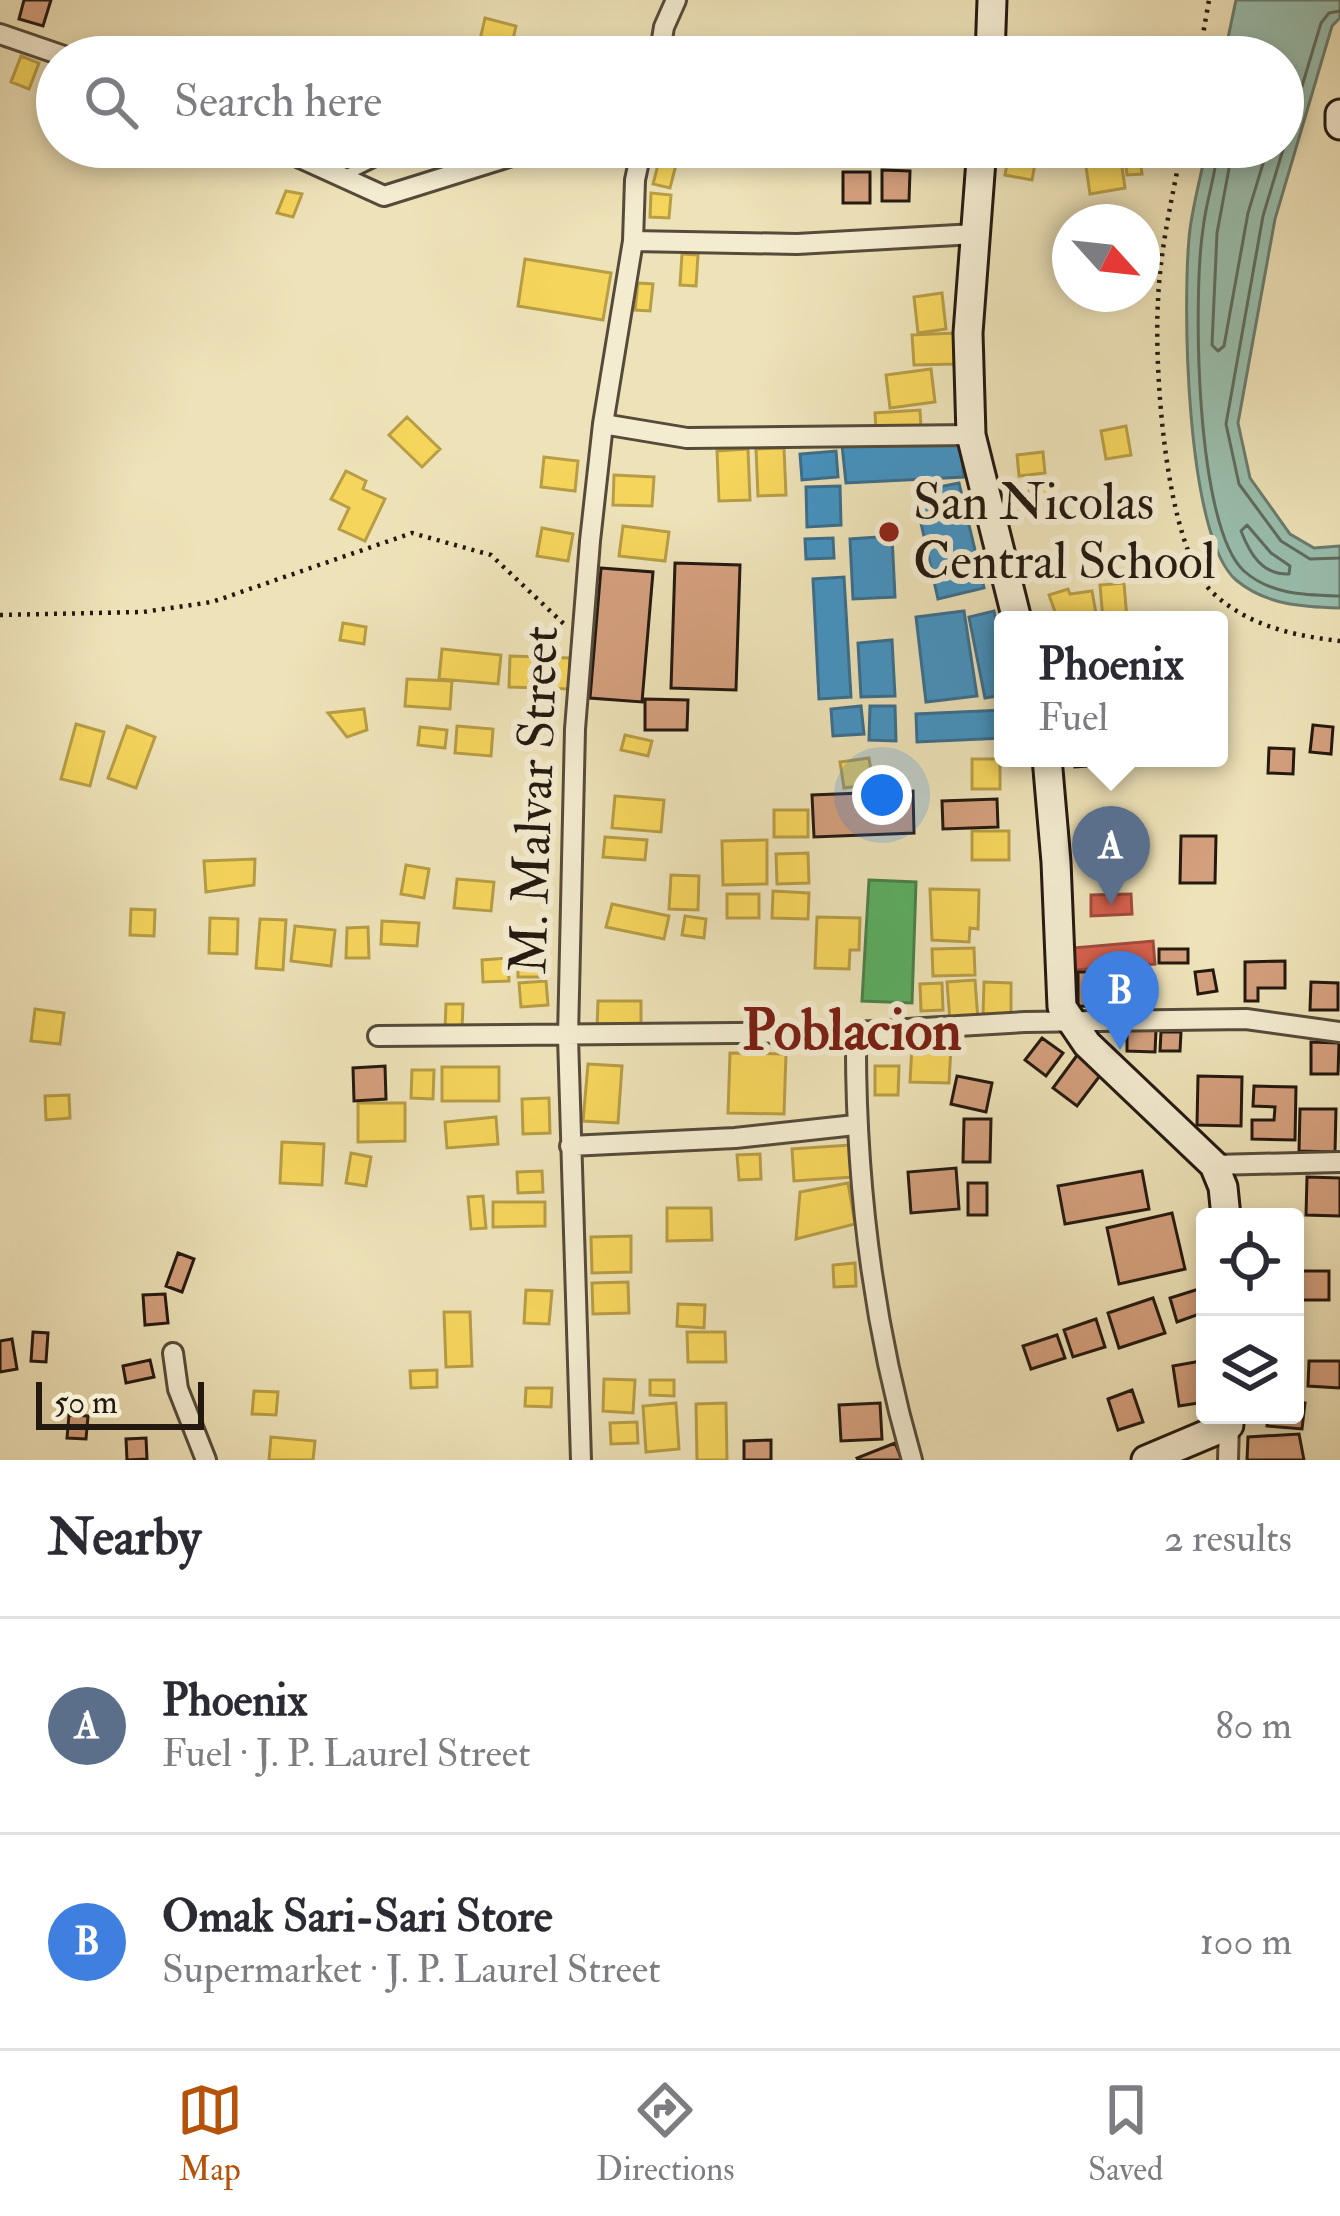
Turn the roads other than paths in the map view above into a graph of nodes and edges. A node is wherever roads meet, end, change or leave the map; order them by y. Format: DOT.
graph roads {
  1 [pos="676,0"];
  2 [pos="992,0"];
  3 [pos="0,34"];
  4 [pos="662,36"];
  5 [pos="991,36"];
  6 [pos="36,46"];
  7 [pos="1340,114"];
  8 [pos="1340,125"];
  9 [pos="323,168"];
  10 [pos="361,168"];
  11 [pos="474,168"];
  12 [pos="638,168"];
  13 [pos="980,168"];
  14 [pos="343,177"];
  15 [pos="975,234"];
  16 [pos="633,241"];
  17 [pos="604,424"];
  18 [pos="971,435"];
  19 [pos="1015,611"];
  20 [pos="1048,767"];
  21 [pos="1070,1023"];
  22 [pos="1340,1031"];
  23 [pos="856,1032"];
  24 [pos="378,1036"];
  25 [pos="568,1037"];
  26 [pos="855,1125"];
  27 [pos="570,1146"];
  28 [pos="1340,1162"];
  29 [pos="1214,1165"];
  30 [pos="1225,1208"];
  31 [pos="173,1353"];
  32 [pos="1221,1424"];
  33 [pos="1229,1424"];
  34 [pos="206,1460"];
  35 [pos="581,1460"];
  36 [pos="912,1460"];
  37 [pos="1146,1460"];
  38 [pos="1228,1460"];
  1 -- 4 [label="street"];
  2 -- 5 [label="main road"];
  3 -- 6 [label="street"];
  7 -- 8 [label="main road"];
  9 -- 14 [label="street"];
  10 -- 14 [label="lane"];
  11 -- 14 [label="street"];
  12 -- 16 [label="street, M. Malvar Street"];
  13 -- 15 [label="main road"];
  15 -- 16 [label="street"];
  15 -- 18 [label="main road"];
  16 -- 17 [label="street, M. Malvar Street"];
  17 -- 18 [label="street"];
  17 -- 25 [label="street, M. Malvar Street"];
  18 -- 19 [label="main road"];
  20 -- 21 [label="main road"];
  21 -- 22 [label="street"];
  21 -- 23 [label="street"];
  21 -- 29 [label="main road"];
  23 -- 25 [label="street"];
  23 -- 26 [label="street"];
  24 -- 25 [label="street"];
  25 -- 27 [label="street, M. Malvar Street"];
  26 -- 27 [label="street"];
  26 -- 36 [label="street"];
  27 -- 35 [label="street, M. Malvar Street"];
  28 -- 29 [label="street"];
  29 -- 30 [label="main road"];
  31 -- 34 [label="street"];
  32 -- 37 [label="main road"];
  33 -- 38 [label="street"];
}
